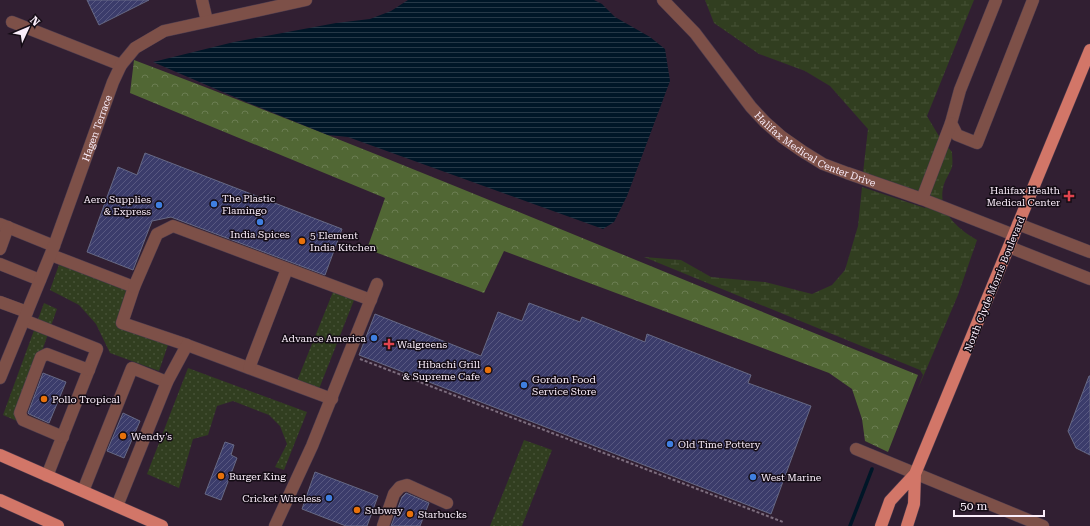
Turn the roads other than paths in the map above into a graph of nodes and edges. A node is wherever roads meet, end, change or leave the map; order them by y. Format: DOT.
graph roads {
  1 [pos="202,0"];
  2 [pos="306,0"];
  3 [pos="663,0"];
  4 [pos="996,0"];
  5 [pos="1033,0"];
  6 [pos="207,20"];
  7 [pos="12,22"];
  8 [pos="1090,50"];
  9 [pos="121,66"];
  10 [pos="951,123"];
  11 [pos="922,200"];
  12 [pos="4,226"];
  13 [pos="1016,230"];
  14 [pos="1009,247"];
  15 [pos="0,249"];
  16 [pos="52,250"];
  17 [pos="1090,252"];
  18 [pos="0,264"];
  19 [pos="287,269"];
  20 [pos="1090,279"];
  21 [pos="40,280"];
  22 [pos="377,284"];
  23 [pos="134,287"];
  24 [pos="371,300"];
  25 [pos="0,302"];
  26 [pos="26,316"];
  27 [pos="187,345"];
  28 [pos="249,368"];
  29 [pos="89,370"];
  30 [pos="0,378"];
  31 [pos="167,382"];
  32 [pos="332,399"];
  33 [pos="63,437"];
  34 [pos="856,449"];
  35 [pos="0,455"];
  36 [pos="915,474"];
  37 [pos="47,476"];
  38 [pos="83,491"];
  39 [pos="0,500"];
  40 [pos="447,503"];
  41 [pos="117,506"];
  42 [pos="58,526"];
  43 [pos="162,526"];
  44 [pos="275,526"];
  45 [pos="383,526"];
  46 [pos="881,526"];
  47 [pos="907,526"];
  48 [pos="1043,526"];
  1 -- 6 [label="street"];
  2 -- 6 [label="street, Hagen Terrace"];
  3 -- 11 [label="street, Halifax Medical Center Drive"];
  4 -- 10 [label="street"];
  5 -- 10 [label="street"];
  6 -- 9 [label="street, Hagen Terrace"];
  7 -- 9 [label="street"];
  8 -- 13 [label="main road, North Clyde Morris Boulevard"];
  9 -- 16 [label="street, Hagen Terrace"];
  10 -- 11 [label="street"];
  11 -- 13 [label="street, Halifax Medical Center Drive"];
  12 -- 15 [label="street"];
  12 -- 16 [label="street"];
  13 -- 14 [label="main road, North Clyde Morris Boulevard"];
  13 -- 17 [label="street, Halifax Medical Center Drive"];
  14 -- 20 [label="street"];
  14 -- 36 [label="main road, North Clyde Morris Boulevard"];
  16 -- 21 [label="street, Hagen Terrace"];
  16 -- 23 [label="street"];
  18 -- 21 [label="street"];
  19 -- 23 [label="street"];
  19 -- 24 [label="street"];
  19 -- 28 [label="street"];
  21 -- 26 [label="street, Hagen Terrace"];
  22 -- 24 [label="street"];
  23 -- 27 [label="street"];
  24 -- 32 [label="street"];
  25 -- 26 [label="street"];
  26 -- 29 [label="street"];
  26 -- 30 [label="street, Hagen Terrace"];
  27 -- 28 [label="street"];
  27 -- 31 [label="street"];
  28 -- 32 [label="street"];
  29 -- 33 [label="street"];
  29 -- 33 [label="street"];
  31 -- 38 [label="street"];
  31 -- 41 [label="street"];
  32 -- 44 [label="street"];
  33 -- 37 [label="street"];
  34 -- 36 [label="street"];
  35 -- 37 [label="main road"];
  36 -- 46 [label="main road, North Clyde Morris Boulevard"];
  36 -- 47 [label="main road, North Clyde Morris Boulevard"];
  36 -- 48 [label="street"];
  37 -- 38 [label="main road"];
  38 -- 41 [label="main road"];
  39 -- 42 [label="main road"];
  40 -- 45 [label="street"];
  41 -- 43 [label="main road"];
}
